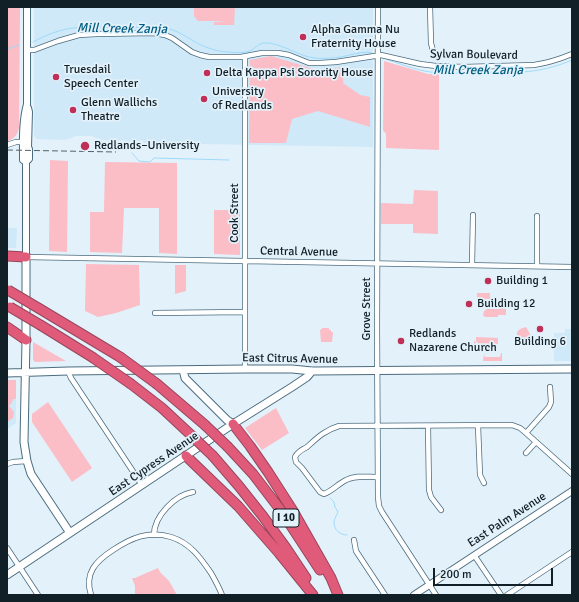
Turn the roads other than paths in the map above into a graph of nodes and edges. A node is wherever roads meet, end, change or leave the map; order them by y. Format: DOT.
graph roads {
  1 [pos="27,7"];
  2 [pos="378,7"];
  3 [pos="430,7"];
  4 [pos="27,50"];
  5 [pos="433,51"];
  6 [pos="572,54"];
  7 [pos="245,56"];
  8 [pos="378,56"];
  9 [pos="27,104"];
  10 [pos="23,142"];
  11 [pos="7,145"];
  12 [pos="26,162"];
  13 [pos="473,215"];
  14 [pos="537,216"];
  15 [pos="7,256"];
  16 [pos="26,257"];
  17 [pos="245,261"];
  18 [pos="377,264"];
  19 [pos="472,266"];
  20 [pos="537,266"];
  21 [pos="572,267"];
  22 [pos="8,290"];
  23 [pos="8,306"];
  24 [pos="245,312"];
  25 [pos="155,313"];
  26 [pos="7,327"];
  27 [pos="26,340"];
  28 [pos="245,369"];
  29 [pos="572,369"];
  30 [pos="183,370"];
  31 [pos="377,370"];
  32 [pos="68,371"];
  33 [pos="312,371"];
  34 [pos="7,372"];
  35 [pos="25,372"];
  36 [pos="550,387"];
  37 [pos="233,424"];
  38 [pos="377,426"];
  39 [pos="428,426"];
  40 [pos="478,426"];
  41 [pos="526,432"];
  42 [pos="536,442"];
  43 [pos="526,453"];
  44 [pos="186,456"];
  45 [pos="27,461"];
  46 [pos="7,464"];
  47 [pos="572,474"];
  48 [pos="377,477"];
  49 [pos="484,483"];
  50 [pos="142,485"];
  51 [pos="572,491"];
  52 [pos="193,492"];
  53 [pos="441,510"];
  54 [pos="70,533"];
  55 [pos="154,535"];
  56 [pos="354,540"];
  57 [pos="7,548"];
  58 [pos="572,552"];
  59 [pos="474,555"];
  60 [pos="20,567"];
  61 [pos="7,575"];
  62 [pos="430,585"];
  63 [pos="38,595"];
  64 [pos="91,595"];
  65 [pos="222,595"];
  66 [pos="313,595"];
  67 [pos="317,595"];
  68 [pos="337,595"];
  69 [pos="385,595"];
  70 [pos="414,595"];
  71 [pos="436,595"];
  72 [pos="501,595"];
  73 [pos="507,595"];
  1 -- 4 [label="street"];
  2 -- 8 [label="street, Grove Street"];
  3 -- 5 [label="street"];
  4 -- 7 [label="street, Sylvan Boulevard"];
  4 -- 9 [label="street"];
  6 -- 8 [label="street, Sylvan Boulevard"];
  7 -- 8 [label="street, Sylvan Boulevard"];
  7 -- 17 [label="street, Cook Street"];
  8 -- 18 [label="street, Grove Street"];
  9 -- 10 [label="street"];
  9 -- 12 [label="street"];
  10 -- 11 [label="street"];
  10 -- 12 [label="street"];
  12 -- 16 [label="street"];
  13 -- 19 [label="street"];
  14 -- 20 [label="street"];
  15 -- 16 [label="highway"];
  16 -- 17 [label="street, Central Avenue"];
  16 -- 27 [label="main road"];
  17 -- 18 [label="street, Central Avenue"];
  17 -- 24 [label="street, Cook Street"];
  18 -- 19 [label="street, Central Avenue"];
  18 -- 31 [label="street, Grove Street"];
  19 -- 20 [label="street, Central Avenue"];
  20 -- 21 [label="street, Central Avenue"];
  22 -- 68 [label="highway, I 10, bridge"];
  23 -- 67 [label="highway, I 10, bridge"];
  24 -- 25 [label="street"];
  24 -- 28 [label="street, Cook Street"];
  26 -- 27 [label="highway"];
  27 -- 35 [label="main road"];
  28 -- 30 [label="main road, East Citrus Avenue"];
  28 -- 33 [label="main road, East Citrus Avenue"];
  29 -- 31 [label="main road, East Citrus Avenue"];
  30 -- 32 [label="main road, East Citrus Avenue"];
  30 -- 37 [label="main road"];
  31 -- 33 [label="main road, East Citrus Avenue"];
  31 -- 38 [label="street, Grove Street"];
  32 -- 35 [label="main road, East Citrus Avenue"];
  32 -- 50 [label="street"];
  33 -- 37 [label="main road, East Cypress Avenue"];
  34 -- 35 [label="main road, East Citrus Avenue"];
  35 -- 45 [label="main road"];
  36 -- 41 [label="street"];
  37 -- 44 [label="main road, East Cypress Avenue"];
  37 -- 68 [label="highway"];
  38 -- 39 [label="street"];
  38 -- 48 [label="street, Grove Street"];
  38 -- 48 [label="street"];
  39 -- 40 [label="street"];
  39 -- 53 [label="street"];
  40 -- 41 [label="street"];
  40 -- 49 [label="street"];
  41 -- 42 [label="street"];
  42 -- 43 [label="street"];
  42 -- 47 [label="street"];
  44 -- 50 [label="main road, East Cypress Avenue"];
  44 -- 66 [label="highway"];
  45 -- 46 [label="street"];
  45 -- 54 [label="main road"];
  48 -- 62 [label="street, Grove Street"];
  50 -- 54 [label="main road, East Cypress Avenue"];
  51 -- 59 [label="street, East Palm Avenue"];
  52 -- 55 [label="street"];
  54 -- 60 [label="main road, East Cypress Avenue"];
  55 -- 64 [label="street"];
  55 -- 65 [label="street"];
  56 -- 69 [label="street"];
  57 -- 60 [label="street"];
  58 -- 73 [label="street"];
  59 -- 62 [label="street, East Palm Avenue"];
  59 -- 72 [label="street"];
  60 -- 61 [label="main road, East Cypress Avenue"];
  60 -- 63 [label="street"];
  62 -- 70 [label="street, East Palm Avenue"];
  62 -- 71 [label="street, Grove Street"];
}
